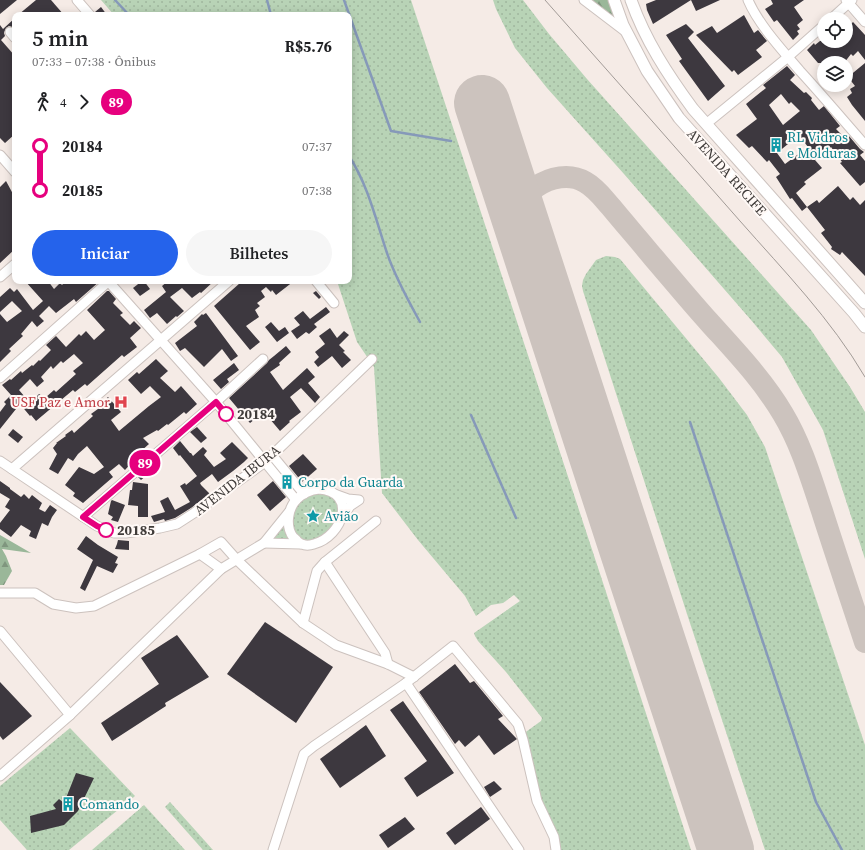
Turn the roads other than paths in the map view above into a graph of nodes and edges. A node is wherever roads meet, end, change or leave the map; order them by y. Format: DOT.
graph roads {
  1 [pos="77,0"];
  2 [pos="584,0"];
  3 [pos="614,0"];
  4 [pos="631,0"];
  5 [pos="748,0"];
  6 [pos="849,1"];
  7 [pos="87,12"];
  8 [pos="838,12"];
  9 [pos="865,22"];
  10 [pos="817,31"];
  11 [pos="627,33"];
  12 [pos="788,57"];
  13 [pos="706,124"];
  14 [pos="865,144"];
  15 [pos="0,155"];
  16 [pos="12,169"];
  17 [pos="12,266"];
  18 [pos="0,276"];
  19 [pos="106,284"];
  20 [pos="112,284"];
  21 [pos="226,284"];
  22 [pos="318,284"];
  23 [pos="334,303"];
  24 [pos="865,304"];
  25 [pos="854,313"];
  26 [pos="865,328"];
  27 [pos="161,341"];
  28 [pos="263,359"];
  29 [pos="372,359"];
  30 [pos="0,378"];
  31 [pos="216,402"];
  32 [pos="272,455"];
  33 [pos="0,461"];
  34 [pos="264,462"];
  35 [pos="12,469"];
  36 [pos="304,494"];
  37 [pos="337,495"];
  38 [pos="296,500"];
  39 [pos="290,511"];
  40 [pos="83,517"];
  41 [pos="342,519"];
  42 [pos="376,522"];
  43 [pos="264,543"];
  44 [pos="301,544"];
  45 [pos="200,554"];
  46 [pos="237,560"];
  47 [pos="325,562"];
  48 [pos="221,569"];
  49 [pos="0,593"];
  50 [pos="303,623"];
  51 [pos="0,631"];
  52 [pos="388,664"];
  53 [pos="414,677"];
  54 [pos="406,683"];
  55 [pos="70,715"];
  56 [pos="0,776"];
  57 [pos="273,850"];
  58 [pos="520,850"];
  59 [pos="556,850"];
  1 -- 7 [label="street"];
  2 -- 11 [label="street"];
  3 -- 11 [label="main road, AVENIDA RECIFE"];
  4 -- 13 [label="main road, AVENIDA RECIFE"];
  5 -- 12 [label="street"];
  6 -- 8 [label="street"];
  6 -- 9 [label="street"];
  10 -- 12 [label="street"];
  11 -- 25 [label="main road, AVENIDA RECIFE"];
  12 -- 13 [label="street"];
  12 -- 14 [label="street"];
  13 -- 24 [label="main road, AVENIDA RECIFE"];
  15 -- 16 [label="street"];
  17 -- 18 [label="street"];
  19 -- 30 [label="street"];
  20 -- 27 [label="street"];
  21 -- 27 [label="street"];
  22 -- 23 [label="street"];
  24 -- 25 [label="main road"];
  25 -- 26 [label="main road, AVENIDA RECIFE"];
  27 -- 31 [label="street"];
  27 -- 35 [label="street"];
  28 -- 31 [label="street"];
  29 -- 32 [label="street, AVENIDA IBURA"];
  31 -- 34 [label="street"];
  31 -- 40 [label="street"];
  32 -- 34 [label="street, AVENIDA IBURA"];
  32 -- 36 [label="street"];
  33 -- 35 [label="street, AVENIDA IBURA"];
  34 -- 38 [label="street"];
  34 -- 40 [label="street, AVENIDA IBURA"];
  35 -- 40 [label="street, AVENIDA IBURA"];
  36 -- 37 [label="street"];
  36 -- 38 [label="street"];
  37 -- 41 [label="street"];
  37 -- 41 [label="street"];
  38 -- 39 [label="street"];
  39 -- 43 [label="street"];
  39 -- 44 [label="street"];
  41 -- 44 [label="street"];
  42 -- 47 [label="street"];
  43 -- 44 [label="street"];
  43 -- 46 [label="street"];
  45 -- 46 [label="street"];
  45 -- 48 [label="street"];
  45 -- 49 [label="street"];
  46 -- 48 [label="street"];
  46 -- 50 [label="street"];
  47 -- 50 [label="street"];
  47 -- 52 [label="street"];
  48 -- 55 [label="street"];
  50 -- 52 [label="street"];
  51 -- 55 [label="street"];
  52 -- 53 [label="street"];
  53 -- 54 [label="street"];
  53 -- 59 [label="street"];
  54 -- 57 [label="street"];
  54 -- 58 [label="street"];
  55 -- 56 [label="street"];
}
